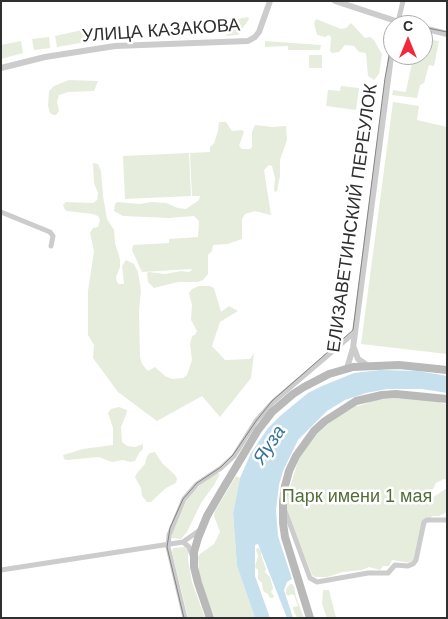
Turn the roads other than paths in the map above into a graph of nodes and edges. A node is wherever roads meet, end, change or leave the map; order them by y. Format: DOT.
graph roads {
  1 [pos="270,1"];
  2 [pos="335,1"];
  3 [pos="403,1"];
  4 [pos="399,15"];
  5 [pos="383,18"];
  6 [pos="433,30"];
  7 [pos="447,34"];
  8 [pos="390,65"];
  9 [pos="1,68"];
  10 [pos="1,212"];
  11 [pos="50,246"];
  12 [pos="354,333"];
  13 [pos="353,342"];
  14 [pos="367,365"];
  15 [pos="347,368"];
  16 [pos="447,370"];
  17 [pos="447,399"];
  18 [pos="447,520"];
  19 [pos="200,530"];
  20 [pos="289,535"];
  21 [pos="183,542"];
  22 [pos="168,543"];
  23 [pos="194,560"];
  24 [pos="1,570"];
  25 [pos="185,618"];
  26 [pos="210,618"];
  27 [pos="310,618"];
  1 -- 9 [label="street, УЛИЦА КАЗАКОВА"];
  2 -- 5 [label="street"];
  3 -- 4 [label="street"];
  6 -- 7 [label="street"];
  8 -- 12 [label="street, ЕЛИЗАВЕТИНСКИЙ ПЕРЕУЛОК"];
  10 -- 11 [label="street"];
  12 -- 13 [label="street, ЕЛИЗАВЕТИНСКИЙ ПЕРЕУЛОК"];
  12 -- 22 [label="street"];
  13 -- 14 [label="street"];
  13 -- 15 [label="street, ЕЛИЗАВЕТИНСКИЙ ПЕРЕУЛОК"];
  14 -- 15 [label="main road"];
  14 -- 16 [label="main road"];
  15 -- 19 [label="main road"];
  17 -- 20 [label="main road"];
  18 -- 20 [label="street"];
  19 -- 21 [label="street"];
  19 -- 23 [label="main road"];
  20 -- 27 [label="main road"];
  21 -- 22 [label="street"];
  21 -- 23 [label="street"];
  22 -- 24 [label="street"];
  22 -- 25 [label="street"];
  23 -- 26 [label="main road"];
}
